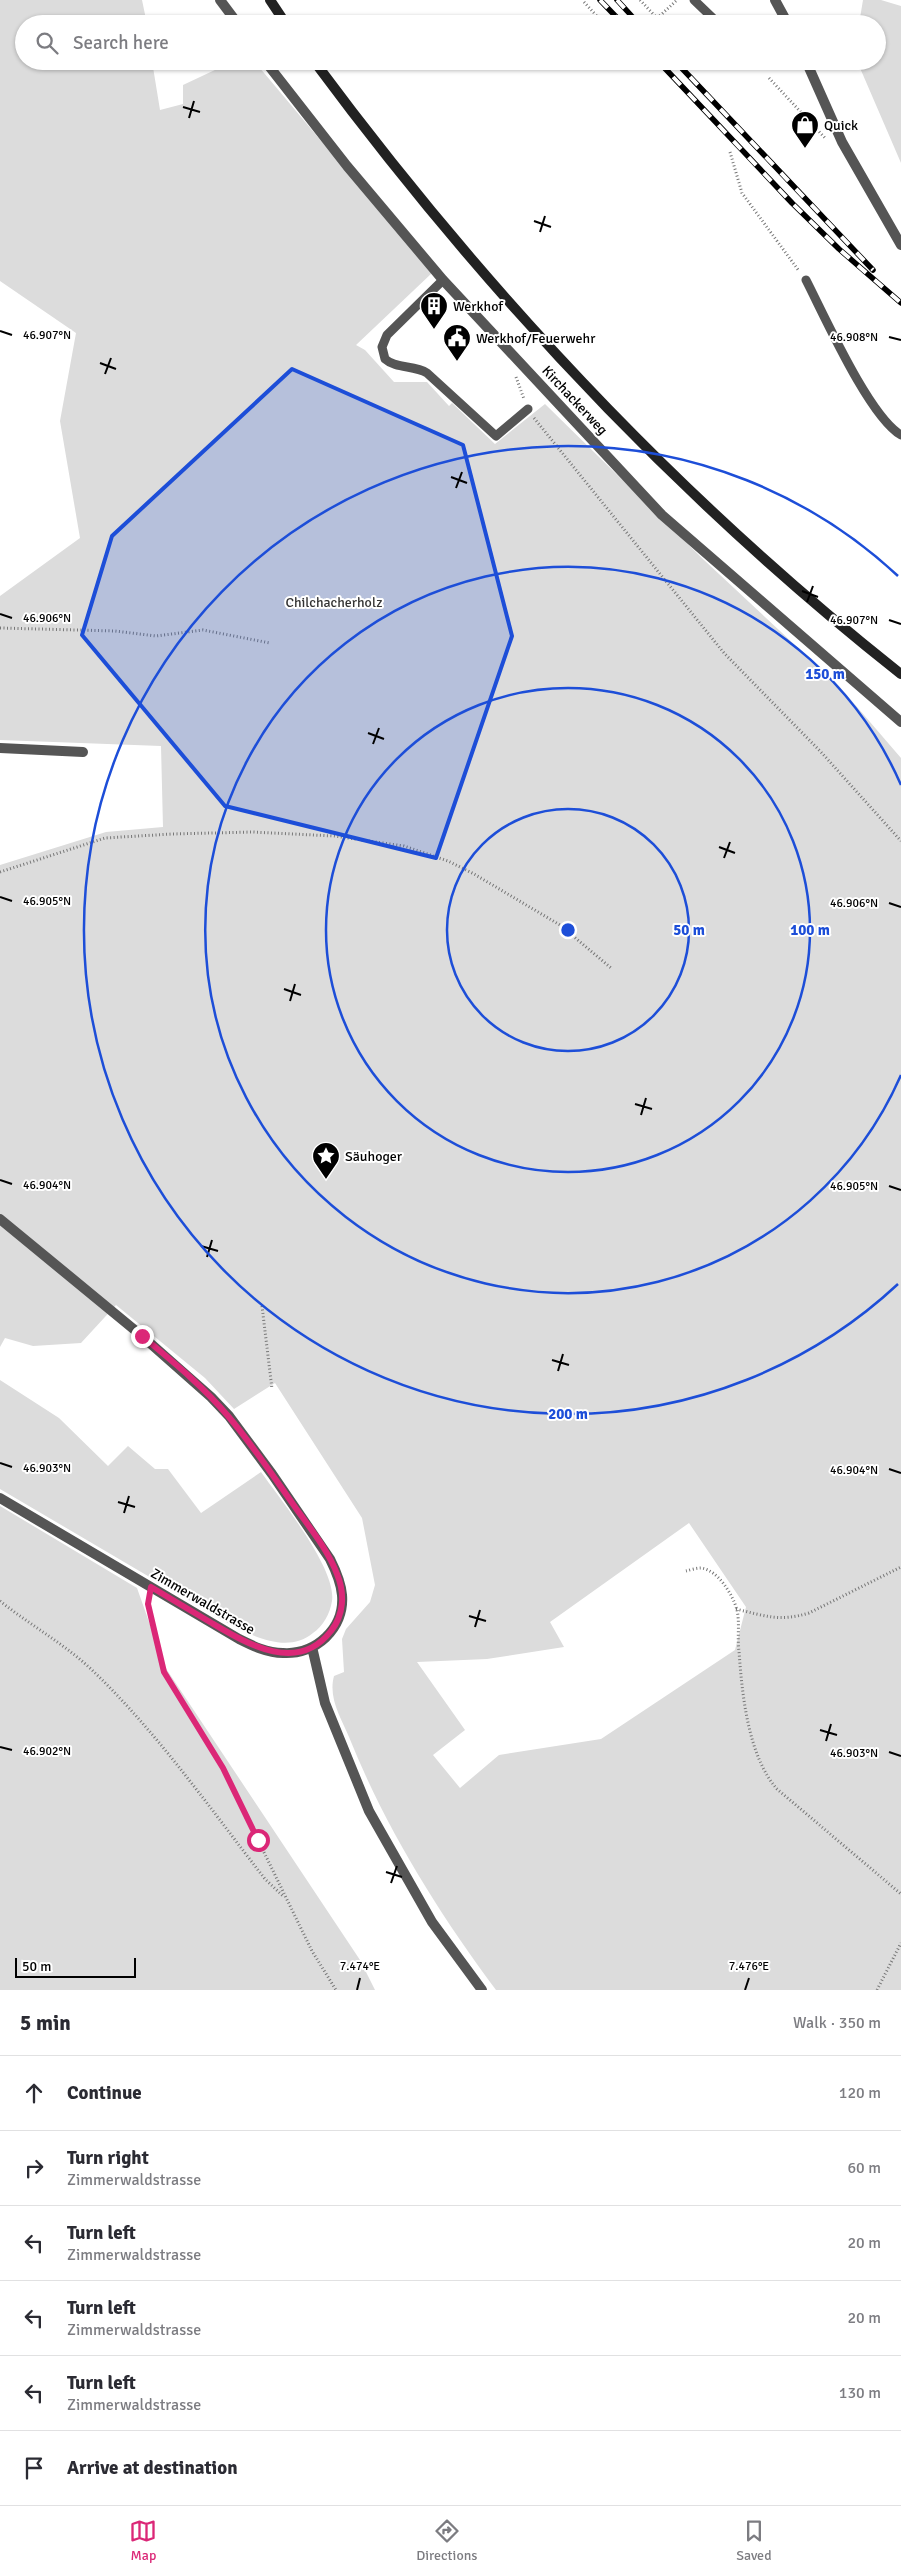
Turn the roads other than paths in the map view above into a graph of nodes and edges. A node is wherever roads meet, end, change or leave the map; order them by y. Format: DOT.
graph roads {
  1 [pos="220,0"];
  2 [pos="270,0"];
  3 [pos="694,0"];
  4 [pos="775,0"];
  5 [pos="231,15"];
  6 [pos="280,15"];
  7 [pos="710,15"];
  8 [pos="783,15"];
  9 [pos="272,70"];
  10 [pos="321,70"];
  11 [pos="810,70"];
  12 [pos="901,245"];
  13 [pos="443,280"];
  14 [pos="806,280"];
  15 [pos="528,409"];
  16 [pos="901,435"];
  17 [pos="901,674"];
  18 [pos="901,722"];
  19 [pos="0,748"];
  20 [pos="83,752"];
  21 [pos="0,1219"];
  22 [pos="0,1498"];
  23 [pos="312,1647"];
  24 [pos="482,1990"];
  1 -- 5 [label="street"];
  2 -- 6 [label="main road"];
  3 -- 7 [label="lane"];
  4 -- 8 [label="street"];
  9 -- 13 [label="street, Kirchackerweg"];
  10 -- 17 [label="main road"];
  11 -- 12 [label="street"];
  13 -- 15 [label="lane"];
  13 -- 18 [label="street, Kirchackerweg"];
  14 -- 16 [label="lane"];
  19 -- 20 [label="street"];
  21 -- 23 [label="street, Zimmerwaldstrasse"];
  22 -- 23 [label="street, Zimmerwaldstrasse"];
  23 -- 24 [label="street"];
}
